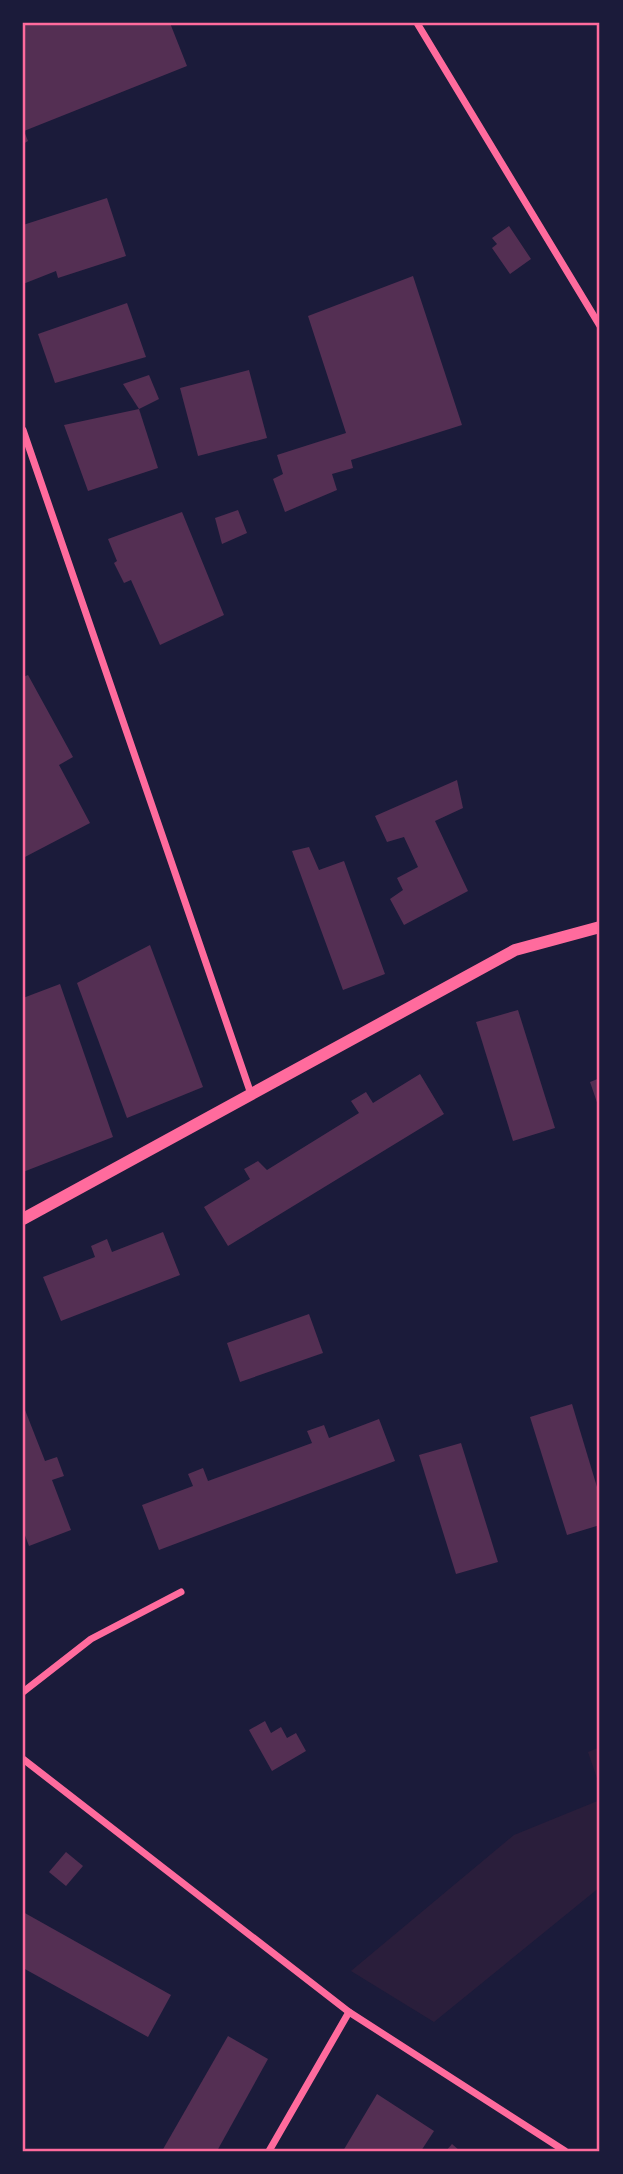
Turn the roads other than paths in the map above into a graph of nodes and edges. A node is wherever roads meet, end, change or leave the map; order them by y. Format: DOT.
graph roads {
  1 [pos="417,23"];
  2 [pos="600,327"];
  3 [pos="23,430"];
  4 [pos="600,927"];
  5 [pos="251,1094"];
  6 [pos="23,1219"];
  7 [pos="181,1592"];
  8 [pos="23,1692"];
  9 [pos="23,1759"];
  10 [pos="349,2012"];
  11 [pos="269,2151"];
  12 [pos="565,2151"];
  1 -- 2 [label="street"];
  3 -- 5 [label="street"];
  4 -- 5 [label="street"];
  5 -- 6 [label="street"];
  7 -- 8 [label="street"];
  9 -- 10 [label="street"];
  10 -- 11 [label="street"];
  10 -- 12 [label="street"];
}
